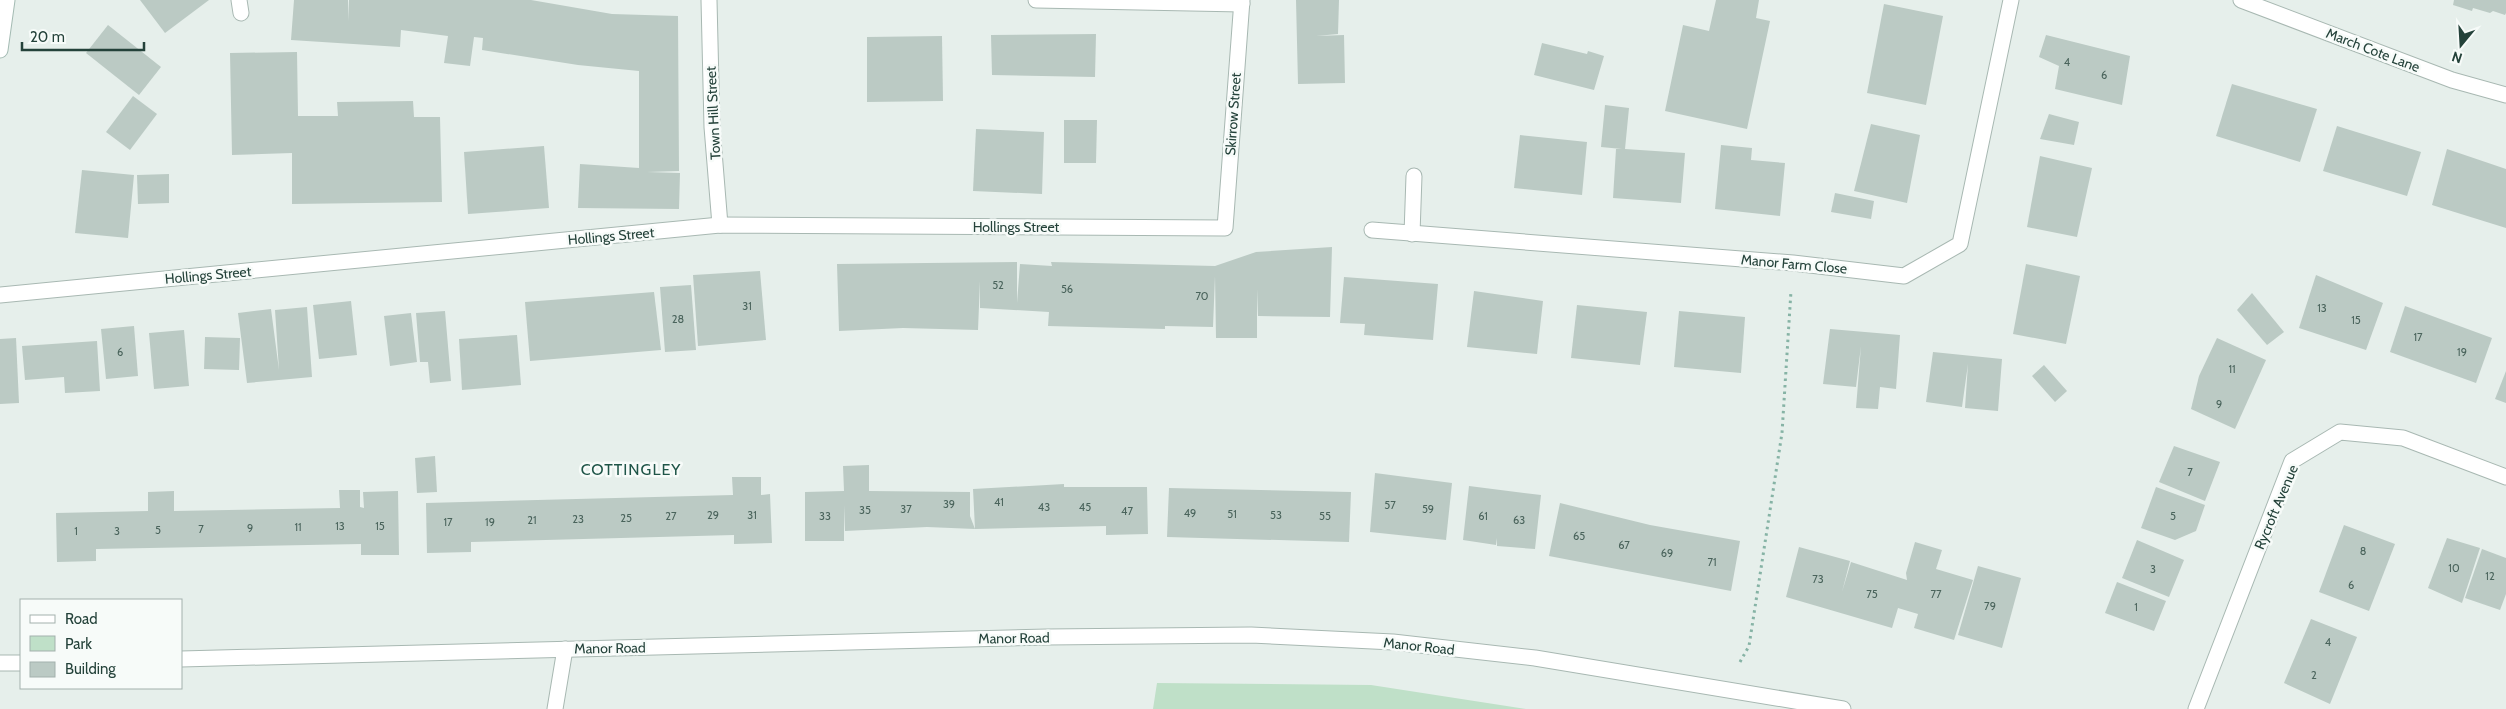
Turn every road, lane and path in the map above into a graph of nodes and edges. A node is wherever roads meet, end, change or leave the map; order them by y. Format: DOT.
graph roads {
  1 [pos="7,0"];
  2 [pos="709,0"];
  3 [pos="1036,0"];
  4 [pos="2011,0"];
  5 [pos="2241,0"];
  6 [pos="1242,2"];
  7 [pos="0,50"];
  8 [pos="2506,95"];
  9 [pos="1414,176"];
  10 [pos="720,226"];
  11 [pos="1225,228"];
  12 [pos="1372,230"];
  13 [pos="1412,234"];
  14 [pos="1793,263"];
  15 [pos="0,295"];
  16 [pos="2506,477"];
  17 [pos="565,649"];
  18 [pos="182,659"];
  19 [pos="0,663"];
  20 [pos="20,663"];
  21 [pos="1723,689"];
  22 [pos="555,709"];
  23 [pos="1843,709"];
  24 [pos="2196,709"];
  1 -- 7 [label="street"];
  2 -- 10 [label="street, Town Hill Street"];
  3 -- 6 [label="street"];
  4 -- 14 [label="street, Manor Farm Close"];
  5 -- 8 [label="street, March Cote Lane"];
  6 -- 11 [label="street, Skirrow Street"];
  9 -- 13 [label="street"];
  10 -- 11 [label="street, Hollings Street"];
  10 -- 15 [label="street, Hollings Street"];
  12 -- 13 [label="street, Manor Farm Close"];
  13 -- 14 [label="street, Manor Farm Close"];
  14 -- 21 [label="path"];
  16 -- 24 [label="street, Rycroft Avenue"];
  17 -- 18 [label="street, Manor Road"];
  17 -- 21 [label="street, Manor Road"];
  17 -- 22 [label="street"];
  19 -- 20 [label="street"];
  21 -- 23 [label="street, Manor Road"];
}
